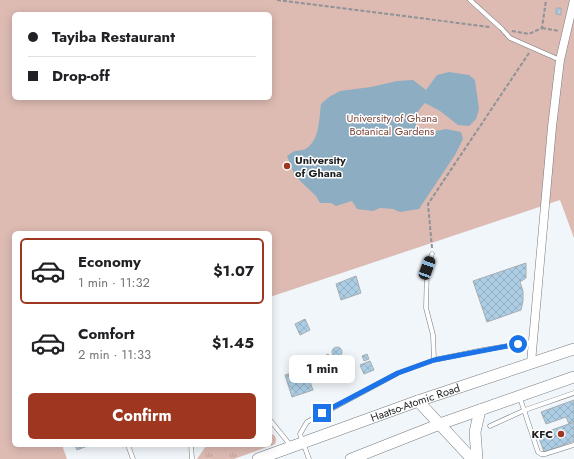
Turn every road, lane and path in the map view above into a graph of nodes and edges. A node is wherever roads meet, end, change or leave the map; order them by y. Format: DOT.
graph roads {
  1 [pos="277,0"];
  2 [pos="470,0"];
  3 [pos="546,0"];
  4 [pos="574,0"];
  5 [pos="542,28"];
  6 [pos="502,29"];
  7 [pos="567,33"];
  8 [pos="532,48"];
  9 [pos="560,60"];
  10 [pos="432,254"];
  11 [pos="532,342"];
  12 [pos="574,349"];
  13 [pos="434,360"];
  14 [pos="531,363"];
  15 [pos="574,377"];
  16 [pos="574,392"];
  17 [pos="520,396"];
  18 [pos="418,401"];
  19 [pos="480,410"];
  20 [pos="525,410"];
  21 [pos="272,422"];
  22 [pos="440,424"];
  23 [pos="490,426"];
  24 [pos="297,445"];
  25 [pos="574,445"];
  26 [pos="129,447"];
  27 [pos="191,447"];
  28 [pos="133,459"];
  29 [pos="192,459"];
  30 [pos="258,459"];
  31 [pos="309,459"];
  32 [pos="350,459"];
  33 [pos="472,459"];
  34 [pos="477,459"];
  1 -- 6 [label="path"];
  2 -- 6 [label="lane"];
  3 -- 5 [label="path"];
  4 -- 7 [label="street"];
  5 -- 6 [label="path"];
  5 -- 7 [label="path"];
  6 -- 8 [label="lane"];
  7 -- 9 [label="street"];
  8 -- 9 [label="lane"];
  8 -- 10 [label="path"];
  9 -- 11 [label="street"];
  10 -- 13 [label="lane"];
  11 -- 13 [label="lane"];
  11 -- 14 [label="street"];
  12 -- 14 [label="street, Haatso-Atomic Road"];
  13 -- 24 [label="lane"];
  14 -- 18 [label="street, Haatso-Atomic Road"];
  15 -- 17 [label="street"];
  16 -- 20 [label="lane"];
  17 -- 19 [label="street"];
  17 -- 20 [label="lane"];
  18 -- 22 [label="street"];
  18 -- 24 [label="street, Haatso-Atomic Road"];
  19 -- 22 [label="street"];
  19 -- 34 [label="street"];
  20 -- 23 [label="lane"];
  20 -- 25 [label="lane"];
  21 -- 24 [label="lane"];
  22 -- 32 [label="street"];
  22 -- 33 [label="street"];
  24 -- 30 [label="street, Haatso-Atomic Road"];
  24 -- 31 [label="lane"];
  26 -- 28 [label="lane"];
  27 -- 29 [label="lane"];
}
